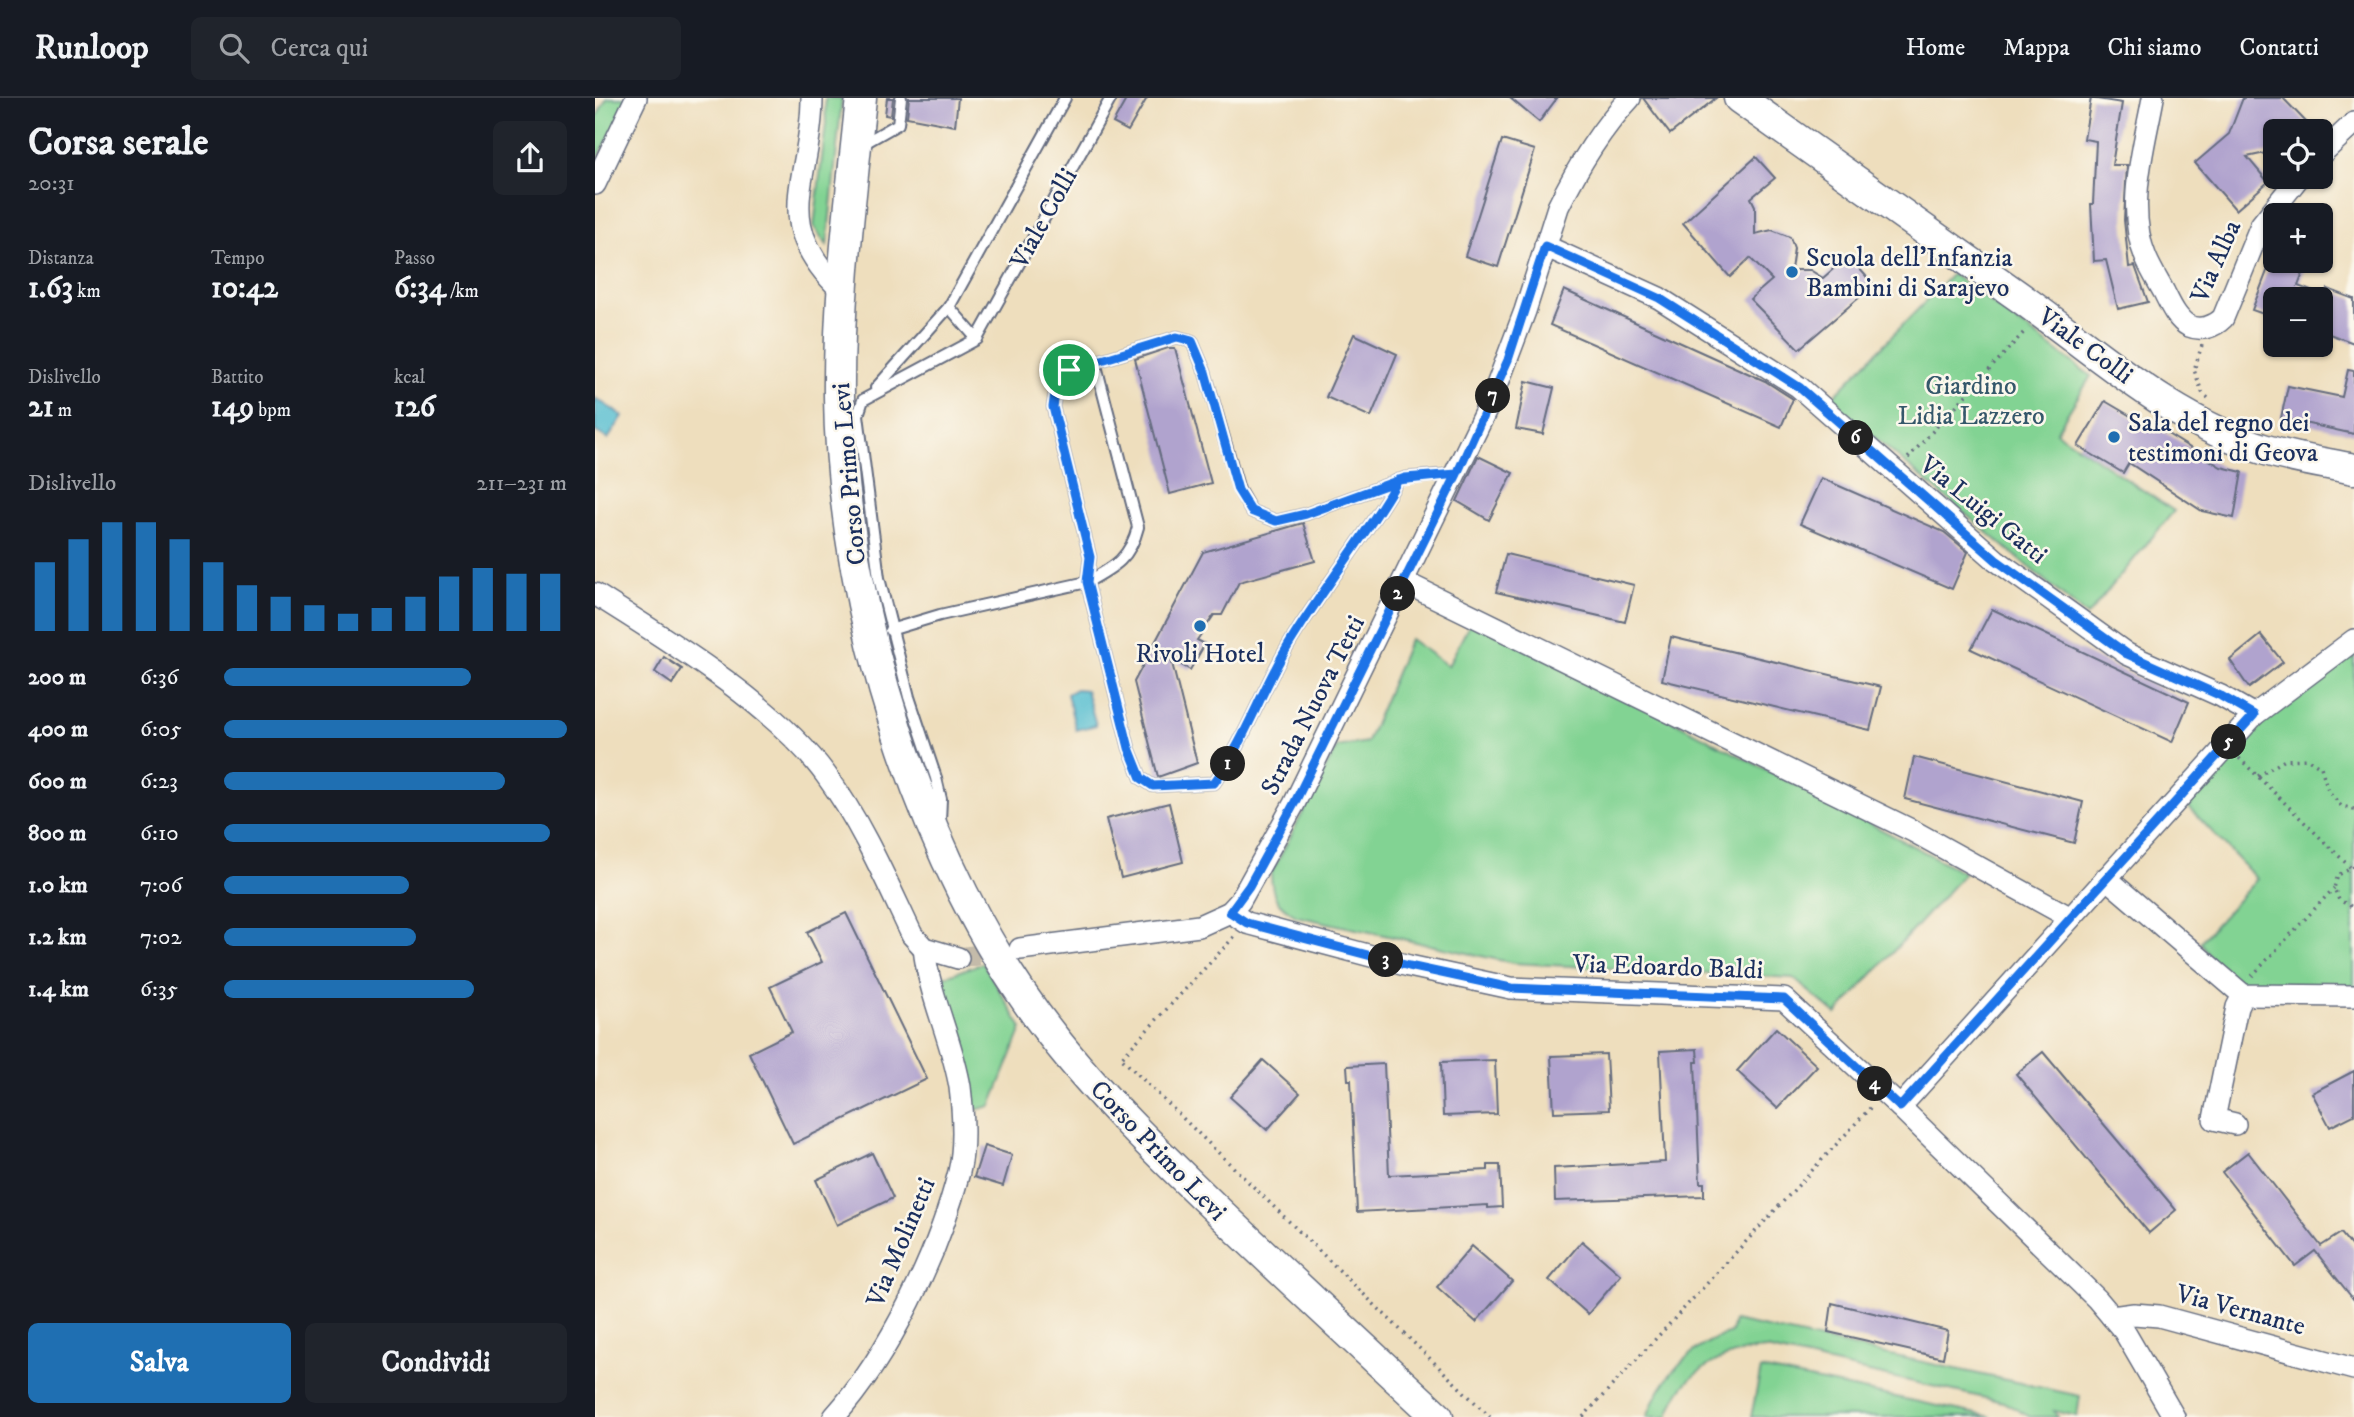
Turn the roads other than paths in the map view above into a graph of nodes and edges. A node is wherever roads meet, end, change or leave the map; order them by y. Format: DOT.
graph roads {
  1 [pos="636,98"];
  2 [pos="812,98"];
  3 [pos="861,98"];
  4 [pos="901,98"];
  5 [pos="1065,98"];
  6 [pos="1111,98"];
  7 [pos="1630,98"];
  8 [pos="1739,98"];
  9 [pos="2153,98"];
  10 [pos="2354,123"];
  11 [pos="2333,143"];
  12 [pos="856,148"];
  13 [pos="595,184"];
  14 [pos="2290,189"];
  15 [pos="1545,246"];
  16 [pos="841,290"];
  17 [pos="949,307"];
  18 [pos="977,339"];
  19 [pos="1095,362"];
  20 [pos="863,400"];
  21 [pos="2354,469"];
  22 [pos="1457,474"];
  23 [pos="1398,480"];
  24 [pos="1087,582"];
  25 [pos="1404,582"];
  26 [pos="595,594"];
  27 [pos="890,629"];
  28 [pos="2354,640"];
  29 [pos="2254,715"];
  30 [pos="939,838"];
  31 [pos="2106,878"];
  32 [pos="2069,917"];
  33 [pos="1238,918"];
  34 [pos="924,948"];
  35 [pos="1020,949"];
  36 [pos="958,958"];
  37 [pos="2240,994"];
  38 [pos="2354,996"];
  39 [pos="1900,1107"];
  40 [pos="2235,1124"];
  41 [pos="2112,1317"];
  42 [pos="2354,1369"];
  43 [pos="834,1417"];
  44 [pos="1438,1417"];
  45 [pos="2173,1417"];
  1 -- 13 [label="street"];
  2 -- 16 [label="street"];
  3 -- 12 [label="main road, Corso Primo Levi"];
  4 -- 12 [label="lane"];
  5 -- 17 [label="lane, Viale Colli"];
  6 -- 18 [label="lane, Viale Colli"];
  7 -- 15 [label="street, Strada Nuova Tetti"];
  8 -- 21 [label="main road, Viale Colli"];
  9 -- 14 [label="street, Via Alba"];
  10 -- 11 [label="street"];
  12 -- 16 [label="main road, Corso Primo Levi"];
  15 -- 22 [label="street, Strada Nuova Tetti"];
  15 -- 29 [label="street, Via Luigi Gatti"];
  16 -- 30 [label="main road, Corso Primo Levi"];
  17 -- 18 [label="lane"];
  17 -- 20 [label="lane, Viale Colli"];
  18 -- 20 [label="lane"];
  19 -- 23 [label="lane"];
  19 -- 24 [label="lane"];
  19 -- 24 [label="lane"];
  20 -- 27 [label="lane"];
  22 -- 23 [label="lane"];
  22 -- 25 [label="street, Strada Nuova Tetti"];
  23 -- 24 [label="lane"];
  24 -- 27 [label="lane"];
  25 -- 32 [label="street"];
  25 -- 33 [label="street, Strada Nuova Tetti"];
  26 -- 34 [label="street"];
  27 -- 30 [label="lane, Corso Primo Levi"];
  28 -- 29 [label="street"];
  29 -- 31 [label="street"];
  30 -- 44 [label="main road, Corso Primo Levi"];
  31 -- 32 [label="street"];
  31 -- 37 [label="street"];
  32 -- 39 [label="street"];
  33 -- 35 [label="street"];
  33 -- 39 [label="street, Via Edoardo Baldi"];
  34 -- 36 [label="street"];
  34 -- 43 [label="street, Via Molinetti"];
  37 -- 38 [label="street"];
  37 -- 40 [label="street"];
  39 -- 41 [label="street, Via Edoardo Baldi"];
  41 -- 42 [label="street, Via Vernante"];
  41 -- 45 [label="street, Via Edoardo Baldi"];
}
